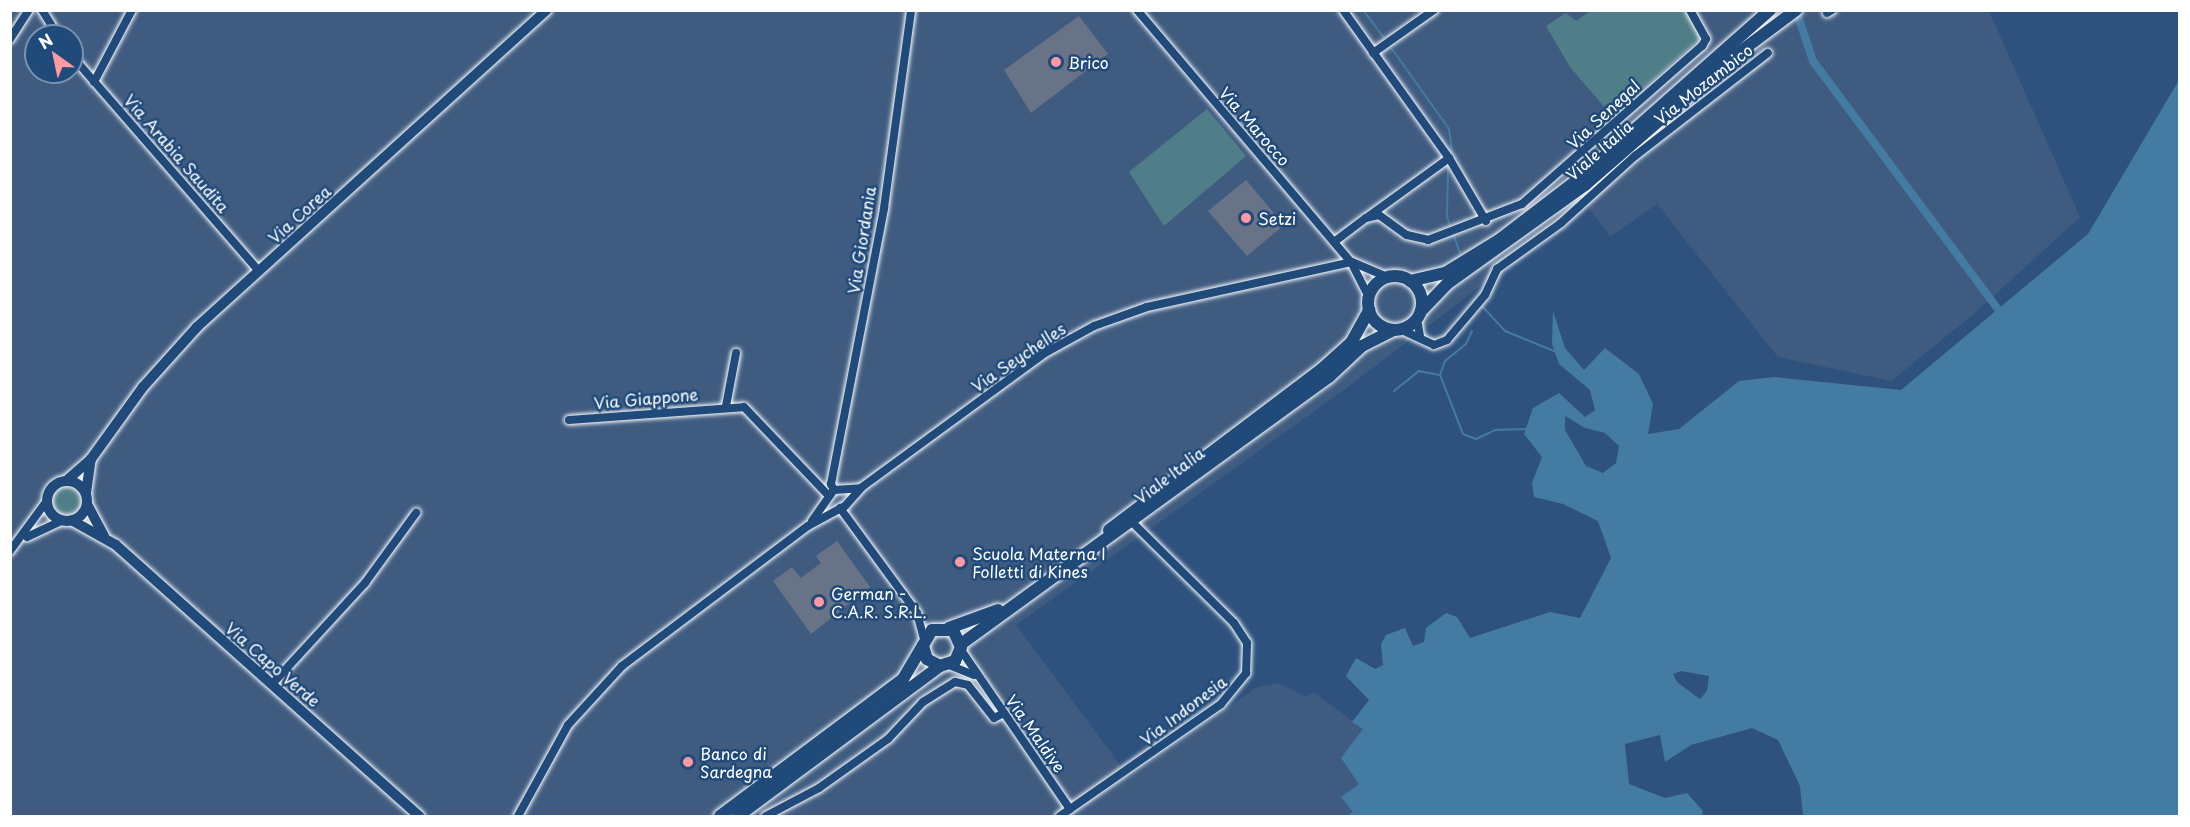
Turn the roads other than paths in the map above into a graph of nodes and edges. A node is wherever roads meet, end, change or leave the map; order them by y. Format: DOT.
graph roads {
  1 [pos="29,10"];
  2 [pos="42,10"];
  3 [pos="132,10"];
  4 [pos="547,10"];
  5 [pos="911,10"];
  6 [pos="1137,10"];
  7 [pos="1343,10"];
  8 [pos="1434,10"];
  9 [pos="1690,10"];
  10 [pos="1770,10"];
  11 [pos="1796,10"];
  12 [pos="51,24"];
  13 [pos="10,39"];
  14 [pos="1768,52"];
  15 [pos="1374,53"];
  16 [pos="84,70"];
  17 [pos="94,82"];
  18 [pos="1449,158"];
  19 [pos="1366,218"];
  20 [pos="1486,221"];
  21 [pos="1334,242"];
  22 [pos="1351,262"];
  23 [pos="259,271"];
  24 [pos="1388,277"];
  25 [pos="1410,281"];
  26 [pos="1369,297"];
  27 [pos="1369,310"];
  28 [pos="1419,315"];
  29 [pos="1397,330"];
  30 [pos="1420,336"];
  31 [pos="736,353"];
  32 [pos="726,405"];
  33 [pos="568,420"];
  34 [pos="91,459"];
  35 [pos="833,474"];
  36 [pos="815,480"];
  37 [pos="66,481"];
  38 [pos="862,487"];
  39 [pos="835,493"];
  40 [pos="86,499"];
  41 [pos="46,502"];
  42 [pos="842,506"];
  43 [pos="416,513"];
  44 [pos="61,521"];
  45 [pos="73,521"];
  46 [pos="1133,523"];
  47 [pos="808,526"];
  48 [pos="104,536"];
  49 [pos="19,542"];
  50 [pos="10,551"];
  51 [pos="917,613"];
  52 [pos="943,628"];
  53 [pos="923,643"];
  54 [pos="961,647"];
  55 [pos="944,665"];
  56 [pos="974,675"];
  57 [pos="273,683"];
  58 [pos="1004,712"];
  59 [pos="1070,809"];
  60 [pos="419,816"];
  61 [pos="518,816"];
  62 [pos="720,816"];
  63 [pos="738,816"];
  64 [pos="766,816"];
  65 [pos="1060,816"];
  1 -- 13 [label="street"];
  2 -- 12 [label="street"];
  3 -- 17 [label="street"];
  4 -- 23 [label="street, Via Corea"];
  5 -- 35 [label="street, Via Giordania"];
  6 -- 21 [label="street, Via Marocco"];
  7 -- 15 [label="street"];
  8 -- 15 [label="street"];
  9 -- 20 [label="street, Via Senegal"];
  10 -- 25 [label="main road, Viale Italia"];
  11 -- 28 [label="main road, Viale Italia"];
  14 -- 30 [label="street, Via Mozambico"];
  15 -- 18 [label="street"];
  16 -- 17 [label="street, Via Arabia Saudita"];
  17 -- 23 [label="street, Via Arabia Saudita"];
  18 -- 19 [label="street"];
  18 -- 20 [label="street"];
  19 -- 20 [label="street, Via Senegal"];
  19 -- 21 [label="street"];
  21 -- 22 [label="street, Via Marocco"];
  22 -- 24 [label="street, Via Marocco"];
  22 -- 26 [label="street, Via Marocco"];
  22 -- 38 [label="street, Via Seychelles"];
  23 -- 34 [label="street, Via Corea"];
  24 -- 25 [label="main road"];
  24 -- 26 [label="main road"];
  25 -- 28 [label="main road"];
  26 -- 27 [label="main road"];
  27 -- 29 [label="main road"];
  27 -- 52 [label="main road, Viale Italia"];
  28 -- 29 [label="main road"];
  28 -- 30 [label="street"];
  29 -- 30 [label="street, Via Mozambico"];
  29 -- 46 [label="main road, Viale Italia"];
  31 -- 32 [label="street"];
  32 -- 33 [label="street, Via Giappone"];
  32 -- 36 [label="street, Via Giappone"];
  34 -- 37 [label="street, Via Corea"];
  34 -- 40 [label="street"];
  35 -- 36 [label="street"];
  35 -- 39 [label="street, Via Giordania"];
  36 -- 39 [label="street, Via Giappone"];
  37 -- 40 [label="street"];
  37 -- 41 [label="street"];
  38 -- 39 [label="street, Via Seychelles"];
  38 -- 42 [label="street, Via Seychelles"];
  39 -- 42 [label="street, Via Giappone"];
  39 -- 42 [label="street, Via Giordania"];
  39 -- 47 [label="street, Via Seychelles"];
  40 -- 45 [label="street"];
  40 -- 48 [label="street"];
  41 -- 44 [label="street"];
  41 -- 49 [label="street"];
  42 -- 47 [label="street, Via Seychelles"];
  42 -- 51 [label="street"];
  43 -- 57 [label="street"];
  44 -- 45 [label="street"];
  44 -- 49 [label="street"];
  45 -- 48 [label="street"];
  46 -- 54 [label="main road, Viale Italia"];
  46 -- 59 [label="street, Via Indonesia"];
  47 -- 61 [label="street, Via Seychelles"];
  48 -- 57 [label="street, Via Capo Verde"];
  49 -- 50 [label="street"];
  51 -- 52 [label="street"];
  51 -- 53 [label="street"];
  52 -- 53 [label="main road"];
  52 -- 54 [label="main road"];
  53 -- 55 [label="main road"];
  53 -- 62 [label="main road"];
  54 -- 55 [label="main road, Viale Italia"];
  54 -- 56 [label="street, Via Maldive"];
  55 -- 56 [label="street, Via Maldive"];
  55 -- 63 [label="main road"];
  56 -- 58 [label="street, Via Maldive"];
  57 -- 60 [label="street, Via Capo Verde"];
  58 -- 59 [label="street, Via Maldive"];
  58 -- 64 [label="street"];
  59 -- 65 [label="street, Via Indonesia"];
}
